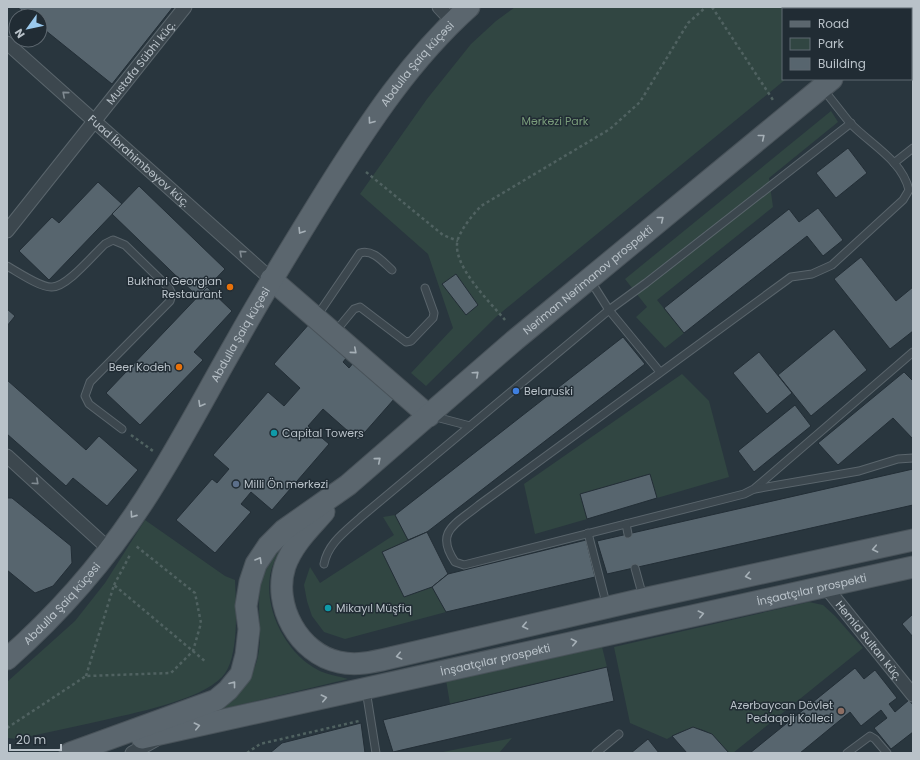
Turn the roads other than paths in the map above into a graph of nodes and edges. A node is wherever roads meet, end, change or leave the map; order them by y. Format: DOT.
graph roads {
  1 [pos="186,7"];
  2 [pos="469,7"];
  3 [pos="446,14"];
  4 [pos="7,43"];
  5 [pos="827,83"];
  6 [pos="94,120"];
  7 [pos="851,123"];
  8 [pos="913,148"];
  9 [pos="894,163"];
  10 [pos="7,231"];
  11 [pos="7,266"];
  12 [pos="392,270"];
  13 [pos="589,278"];
  14 [pos="271,279"];
  15 [pos="425,288"];
  16 [pos="609,310"];
  17 [pos="316,318"];
  18 [pos="334,334"];
  19 [pos="912,355"];
  20 [pos="660,372"];
  21 [pos="429,416"];
  22 [pos="470,426"];
  23 [pos="122,429"];
  24 [pos="7,456"];
  25 [pos="913,458"];
  26 [pos="348,485"];
  27 [pos="754,489"];
  28 [pos="626,524"];
  29 [pos="588,533"];
  30 [pos="628,534"];
  31 [pos="913,540"];
  32 [pos="109,549"];
  33 [pos="324,564"];
  34 [pos="913,566"];
  35 [pos="635,568"];
  36 [pos="825,586"];
  37 [pos="643,599"];
  38 [pos="608,607"];
  39 [pos="7,659"];
  40 [pos="366,688"];
  41 [pos="913,695"];
  42 [pos="171,732"];
  43 [pos="619,734"];
  44 [pos="70,753"];
  45 [pos="77,753"];
  46 [pos="132,753"];
  47 [pos="376,753"];
  48 [pos="596,753"];
  49 [pos="848,753"];
  50 [pos="887,753"];
  1 -- 6 [label="street, Mustafa Sübhi küç."];
  2 -- 3 [label="main road, Abdulla Şaiq küçəsi"];
  3 -- 14 [label="main road, Abdulla Şaiq küçəsi, one-way"];
  6 -- 4 [label="street, Fuad İbrahimbəyov küç., one-way"];
  5 -- 7 [label="lane"];
  13 -- 5 [label="main road, Nəriman Nərimanov prospekti, one-way"];
  6 -- 10 [label="street, Mustafa Sübhi küç."];
  14 -- 6 [label="street, Fuad İbrahimbəyov küç., one-way"];
  7 -- 9 [label="lane"];
  7 -- 16 [label="lane"];
  8 -- 9 [label="lane"];
  9 -- 20 [label="lane"];
  11 -- 23 [label="lane"];
  12 -- 17 [label="lane"];
  13 -- 16 [label="lane"];
  21 -- 13 [label="main road, Nəriman Nərimanov prospekti, one-way"];
  14 -- 17 [label="main road"];
  14 -- 32 [label="main road, Abdulla Şaiq küçəsi, one-way"];
  15 -- 18 [label="lane"];
  16 -- 20 [label="lane"];
  16 -- 22 [label="lane"];
  17 -- 18 [label="main road"];
  18 -- 21 [label="main road, one-way"];
  19 -- 27 [label="lane"];
  20 -- 29 [label="lane"];
  21 -- 22 [label="lane"];
  26 -- 21 [label="main road, Nəriman Nərimanov prospekti, one-way"];
  22 -- 33 [label="lane"];
  24 -- 32 [label="street, one-way"];
  25 -- 27 [label="lane"];
  38 -- 26 [label="main road, one-way"];
  44 -- 26 [label="main road, one-way"];
  27 -- 28 [label="lane"];
  28 -- 29 [label="lane"];
  28 -- 30 [label="lane"];
  29 -- 38 [label="lane"];
  31 -- 37 [label="main road, one-way"];
  32 -- 39 [label="main road, Abdulla Şaiq küçəsi"];
  34 -- 36 [label="main road, İnşaatçılar prospekti"];
  35 -- 37 [label="lane"];
  40 -- 36 [label="main road, İnşaatçılar prospekti, one-way"];
  36 -- 41 [label="street, Həmid Sultan küç."];
  37 -- 38 [label="main road"];
  42 -- 40 [label="main road, İnşaatçılar prospekti, one-way"];
  40 -- 47 [label="lane"];
  42 -- 45 [label="main road, İnşaatçılar prospekti"];
  42 -- 46 [label="street"];
  43 -- 48 [label="lane"];
  49 -- 50 [label="lane"];
}
